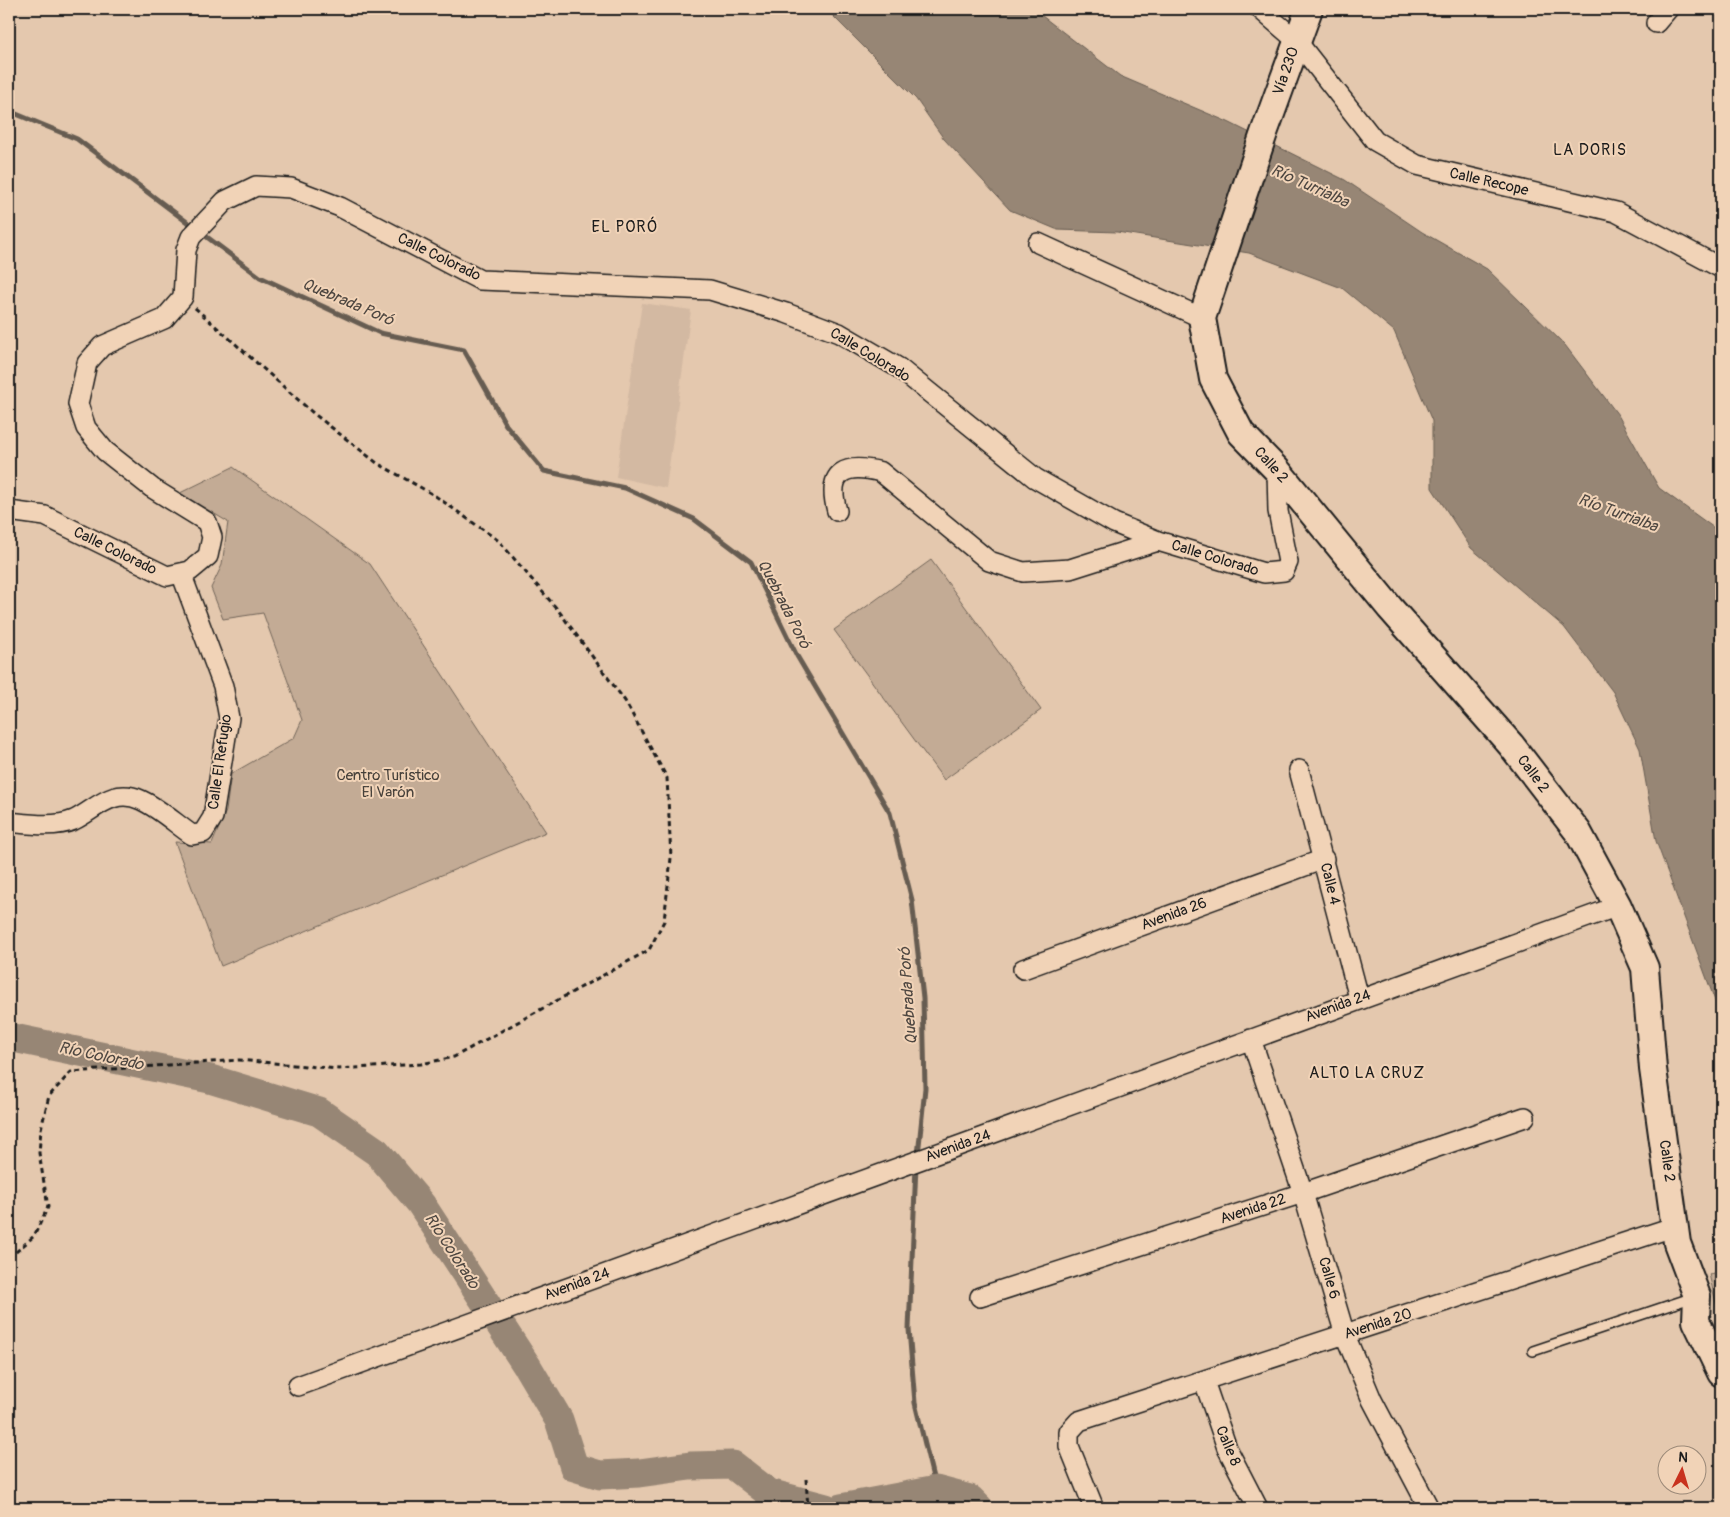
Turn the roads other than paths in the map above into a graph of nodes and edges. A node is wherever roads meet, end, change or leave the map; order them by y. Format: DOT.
graph roads {
  1 [pos="1260,9"];
  2 [pos="1309,9"];
  3 [pos="1668,9"];
  4 [pos="1656,23"];
  5 [pos="1296,40"];
  6 [pos="1038,243"];
  7 [pos="1224,252"];
  8 [pos="1721,268"];
  9 [pos="1202,318"];
  10 [pos="1277,470"];
  11 [pos="836,511"];
  12 [pos="9,512"];
  13 [pos="1158,541"];
  14 [pos="181,573"];
  15 [pos="1299,770"];
  16 [pos="9,822"];
  17 [pos="1324,859"];
  18 [pos="1618,906"];
  19 [pos="1023,969"];
  20 [pos="1359,998"];
  21 [pos="1251,1039"];
  22 [pos="1525,1117"];
  23 [pos="1303,1193"];
  24 [pos="1676,1226"];
  25 [pos="1697,1296"];
  26 [pos="980,1297"];
  27 [pos="1345,1335"];
  28 [pos="1534,1352"];
  29 [pos="1721,1373"];
  30 [pos="1204,1381"];
  31 [pos="298,1386"];
  32 [pos="1094,1508"];
  33 [pos="1258,1508"];
  34 [pos="1429,1508"];
  1 -- 5 [label="street, Calle Recope"];
  2 -- 5 [label="main road, Vía 230"];
  3 -- 4 [label="street"];
  5 -- 7 [label="main road, Vía 230"];
  5 -- 8 [label="street, Calle Recope"];
  6 -- 9 [label="street"];
  7 -- 9 [label="main road, Calle 2"];
  9 -- 10 [label="main road, Calle 2"];
  10 -- 13 [label="street, Calle Colorado"];
  10 -- 18 [label="main road, Calle 2"];
  11 -- 13 [label="street"];
  12 -- 14 [label="street, Calle Colorado"];
  13 -- 14 [label="street, Calle Colorado"];
  14 -- 16 [label="street, Calle El Refugio"];
  15 -- 17 [label="street, Calle 4"];
  17 -- 19 [label="street, Avenida 26"];
  17 -- 20 [label="street, Calle 4"];
  18 -- 20 [label="street, Avenida 24"];
  18 -- 24 [label="main road, Calle 2"];
  20 -- 21 [label="street, Avenida 24"];
  21 -- 23 [label="street, Calle 6"];
  21 -- 31 [label="street, Avenida 24"];
  22 -- 23 [label="street, Avenida 22"];
  23 -- 26 [label="street, Avenida 22"];
  23 -- 27 [label="street, Calle 6"];
  24 -- 25 [label="main road, Calle 2"];
  24 -- 27 [label="street, Avenida 20"];
  25 -- 28 [label="lane"];
  25 -- 29 [label="main road, Calle 2"];
  27 -- 30 [label="street, Avenida 20"];
  27 -- 34 [label="street, Calle 6"];
  30 -- 32 [label="street, Avenida 20"];
  30 -- 33 [label="street, Calle 8"];
}
